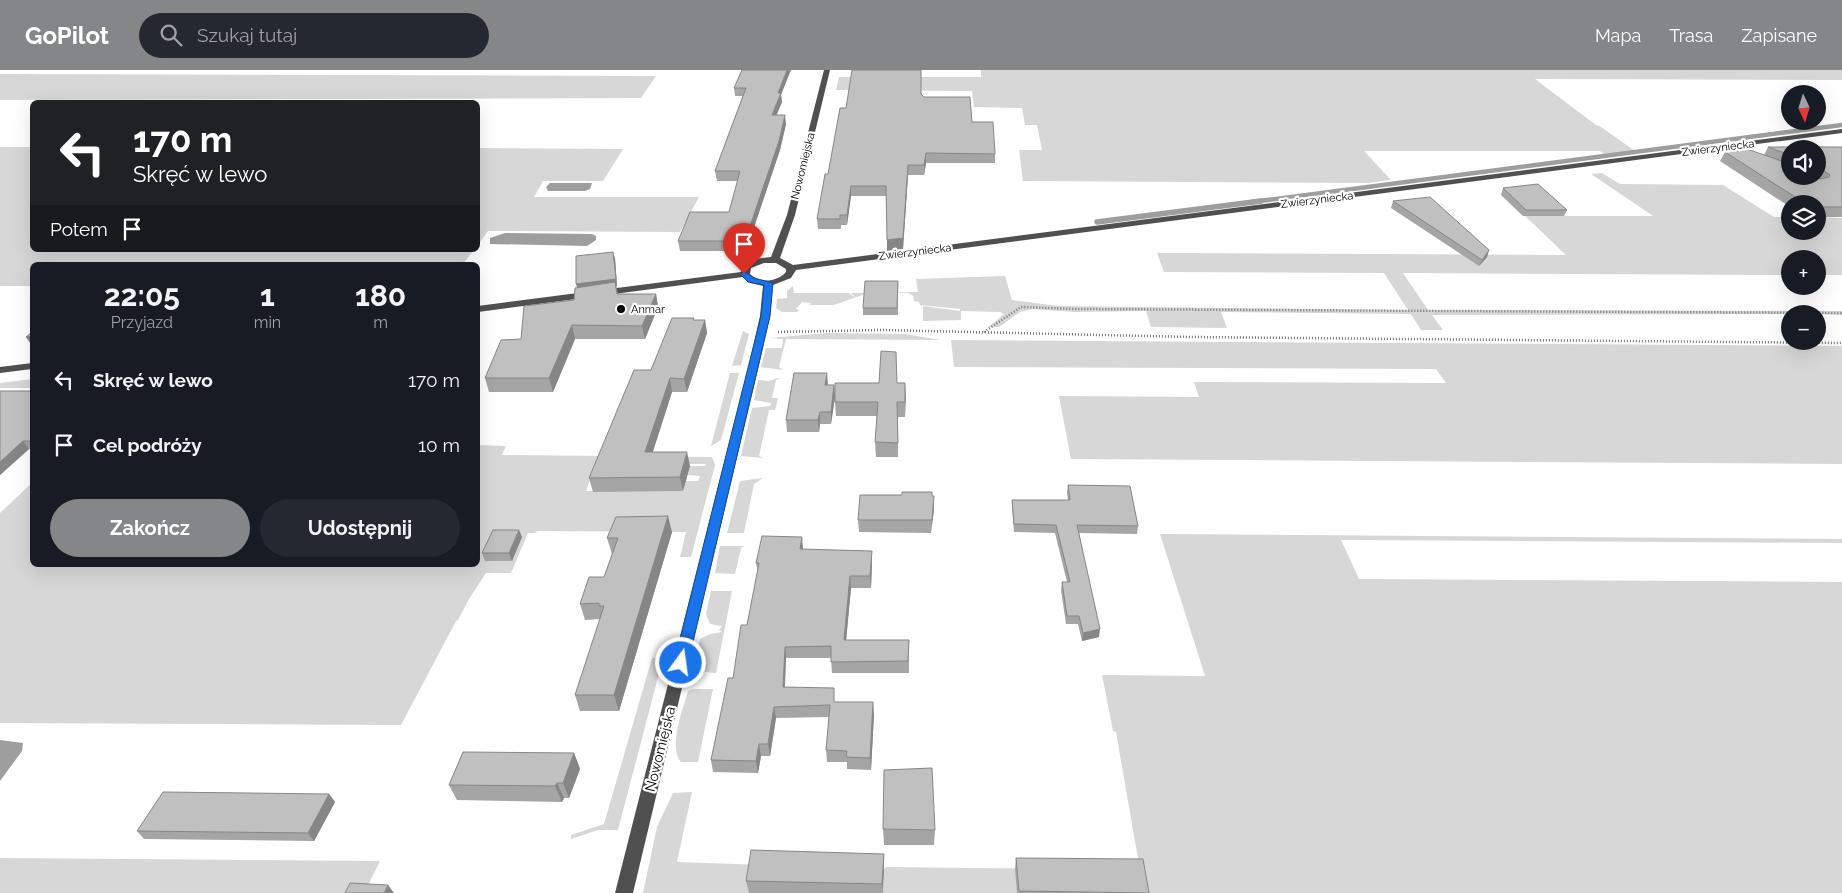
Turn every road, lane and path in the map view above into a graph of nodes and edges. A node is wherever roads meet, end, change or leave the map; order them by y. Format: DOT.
graph roads {
  1 [pos="827,70"];
  2 [pos="1842,131"];
  3 [pos="1724,147"];
  4 [pos="1742,154"];
  5 [pos="774,261"];
  6 [pos="791,268"];
  7 [pos="744,274"];
  8 [pos="768,283"];
  9 [pos="480,309"];
  10 [pos="1842,314"];
  11 [pos="789,332"];
  12 [pos="980,333"];
  13 [pos="1842,343"];
  14 [pos="30,366"];
  15 [pos="0,370"];
  16 [pos="624,893"];
  1 -- 5 [label="street, Nowomiejska"];
  2 -- 3 [label="street, Zwierzyniecka"];
  3 -- 4 [label="street"];
  3 -- 6 [label="street, Zwierzyniecka"];
  5 -- 6 [label="street"];
  5 -- 7 [label="street"];
  6 -- 8 [label="street"];
  7 -- 8 [label="street"];
  7 -- 9 [label="street"];
  8 -- 16 [label="street, Nowomiejska"];
  10 -- 12 [label="path"];
  11 -- 12 [label="path"];
  12 -- 13 [label="path"];
  14 -- 15 [label="street"];
}
